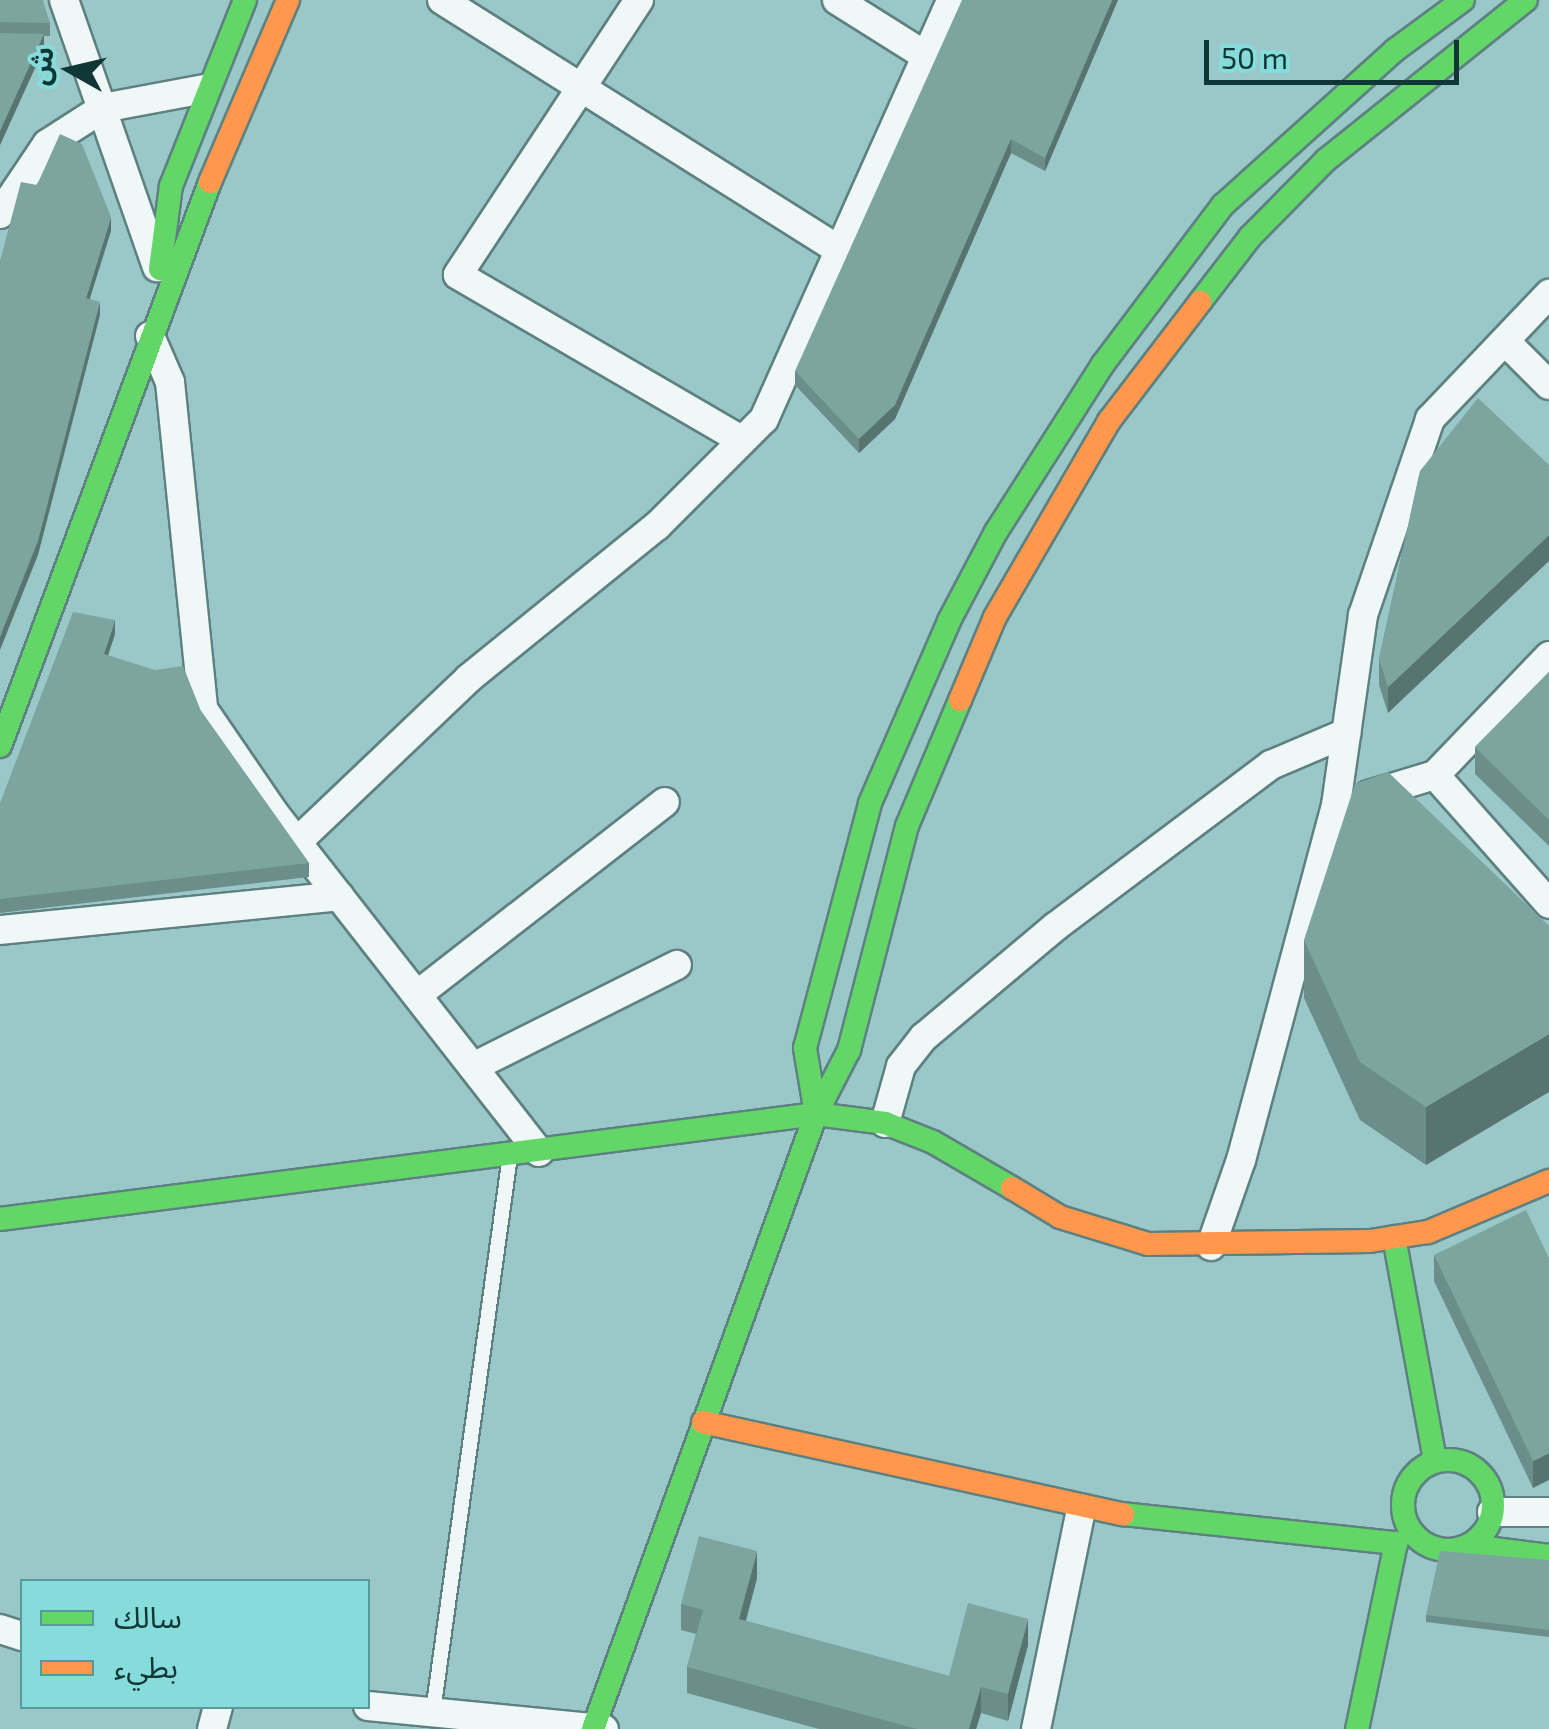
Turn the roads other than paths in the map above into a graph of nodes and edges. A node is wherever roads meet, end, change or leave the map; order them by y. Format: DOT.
graph roads {
  1 [pos="245,0"];
  2 [pos="288,0"];
  3 [pos="442,0"];
  4 [pos="639,0"];
  5 [pos="837,0"];
  6 [pos="951,0"];
  7 [pos="1463,0"];
  8 [pos="1526,0"];
  9 [pos="68,5"];
  10 [pos="1411,10"];
  11 [pos="1395,50"];
  12 [pos="926,56"];
  13 [pos="583,86"];
  14 [pos="205,89"];
  15 [pos="103,108"];
  16 [pos="0,214"];
  17 [pos="839,250"];
  18 [pos="159,274"];
  19 [pos="1549,294"];
  20 [pos="150,336"];
  21 [pos="1504,341"];
  22 [pos="1549,386"];
  23 [pos="740,439"];
  24 [pos="1549,656"];
  25 [pos="1346,734"];
  26 [pos="0,746"];
  27 [pos="1435,775"];
  28 [pos="665,802"];
  29 [pos="1336,805"];
  30 [pos="297,842"];
  31 [pos="339,896"];
  32 [pos="1549,904"];
  33 [pos="0,930"];
  34 [pos="677,965"];
  35 [pos="416,995"];
  36 [pos="473,1067"];
  37 [pos="816,1114"];
  38 [pos="885,1123"];
  39 [pos="540,1152"];
  40 [pos="510,1155"];
  41 [pos="1549,1181"];
  42 [pos="0,1219"];
  43 [pos="1394,1237"];
  44 [pos="1211,1246"];
  45 [pos="703,1422"];
  46 [pos="1435,1460"];
  47 [pos="1081,1510"];
  48 [pos="1492,1512"];
  49 [pos="1549,1512"];
  50 [pos="1404,1520"];
  51 [pos="1396,1543"];
  52 [pos="1423,1545"];
  53 [pos="1470,1546"];
  54 [pos="1549,1556"];
  55 [pos="370,1706"];
  56 [pos="433,1712"];
  57 [pos="597,1728"];
  58 [pos="1036,1729"];
  59 [pos="1357,1729"];
  1 -- 14 [label="street"];
  2 -- 20 [label="street"];
  3 -- 13 [label="street"];
  4 -- 13 [label="street"];
  5 -- 12 [label="street"];
  6 -- 12 [label="street"];
  7 -- 11 [label="street"];
  8 -- 37 [label="street"];
  9 -- 15 [label="street"];
  10 -- 11 [label="street"];
  11 -- 37 [label="street"];
  12 -- 17 [label="street"];
  13 -- 17 [label="street"];
  13 -- 23 [label="street"];
  14 -- 15 [label="street"];
  14 -- 18 [label="street"];
  15 -- 16 [label="street"];
  15 -- 18 [label="street"];
  17 -- 23 [label="street"];
  18 -- 20 [label="street"];
  19 -- 21 [label="street"];
  20 -- 26 [label="street"];
  20 -- 30 [label="street"];
  21 -- 22 [label="street"];
  21 -- 25 [label="street"];
  23 -- 30 [label="street"];
  24 -- 27 [label="street"];
  25 -- 29 [label="street"];
  25 -- 38 [label="street"];
  27 -- 29 [label="street"];
  27 -- 32 [label="street"];
  28 -- 35 [label="street"];
  29 -- 44 [label="street"];
  30 -- 31 [label="street"];
  31 -- 33 [label="street"];
  31 -- 35 [label="street"];
  34 -- 36 [label="street"];
  35 -- 36 [label="street"];
  36 -- 39 [label="street"];
  37 -- 38 [label="street"];
  37 -- 39 [label="street"];
  37 -- 45 [label="street"];
  38 -- 44 [label="street"];
  39 -- 40 [label="street"];
  40 -- 42 [label="street"];
  40 -- 56 [label="lane"];
  41 -- 43 [label="street"];
  43 -- 44 [label="street"];
  43 -- 46 [label="street"];
  45 -- 47 [label="street"];
  45 -- 57 [label="street"];
  46 -- 48 [label="street"];
  46 -- 50 [label="street"];
  47 -- 51 [label="street"];
  47 -- 58 [label="street"];
  48 -- 49 [label="street"];
  48 -- 53 [label="street"];
  50 -- 51 [label="street"];
  50 -- 52 [label="street"];
  51 -- 52 [label="street"];
  51 -- 59 [label="street"];
  52 -- 53 [label="street"];
  53 -- 54 [label="street"];
  55 -- 56 [label="street"];
  56 -- 57 [label="street"];
}
